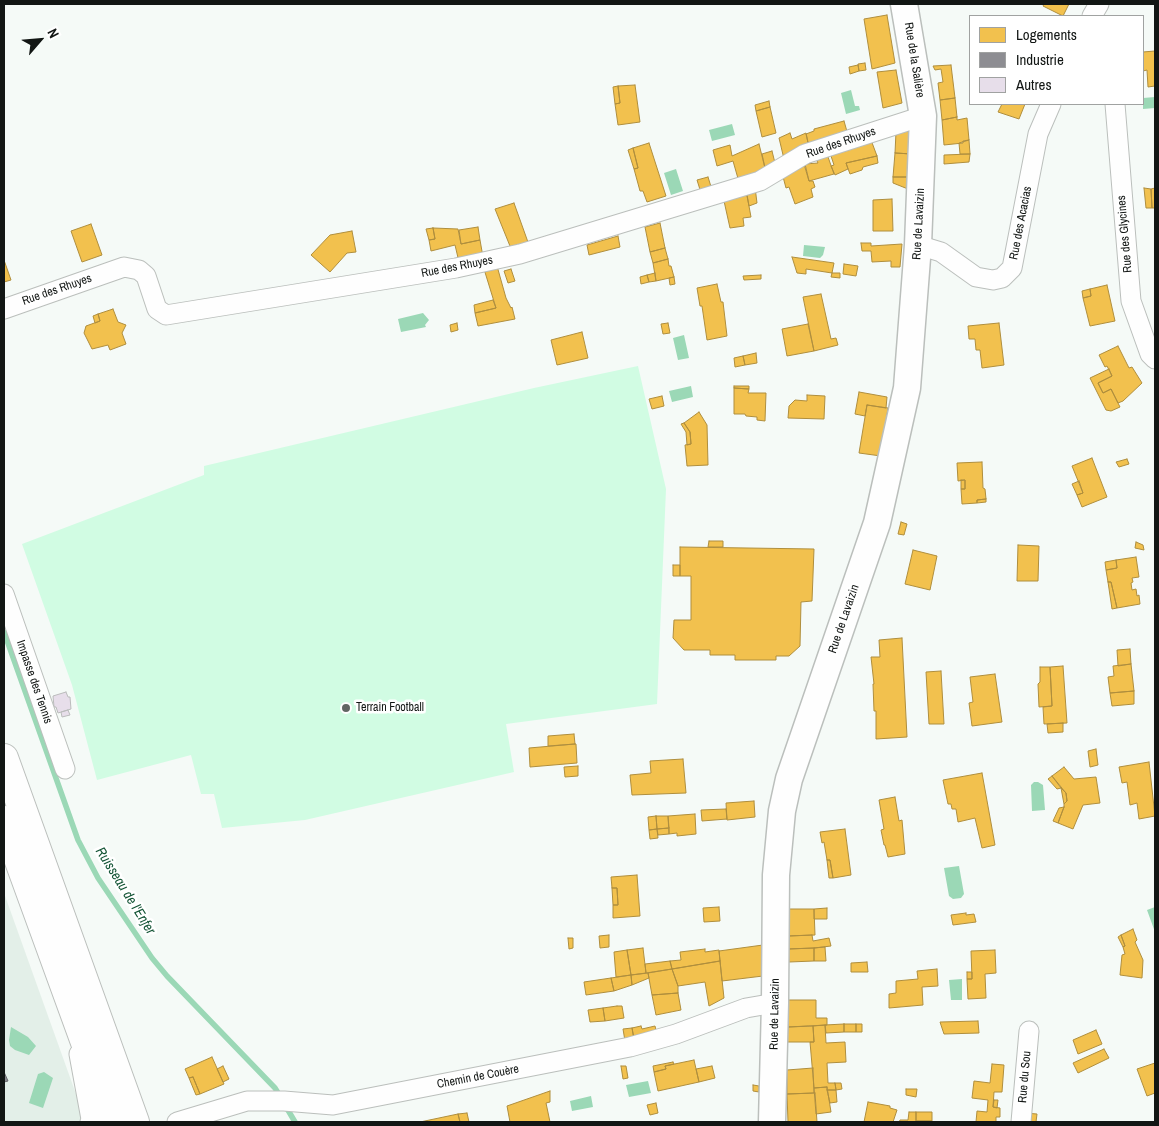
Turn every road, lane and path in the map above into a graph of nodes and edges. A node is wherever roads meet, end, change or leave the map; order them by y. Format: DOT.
graph roads {
  1 [pos="904,4"];
  2 [pos="1099,4"];
  3 [pos="1093,15"];
  4 [pos="1051,105"];
  5 [pos="1115,105"];
  6 [pos="923,116"];
  7 [pos="918,245"];
  8 [pos="4,309"];
  9 [pos="1155,359"];
  10 [pos="4,594"];
  11 [pos="4,758"];
  12 [pos="65,769"];
  13 [pos="4,820"];
  14 [pos="775,1003"];
  15 [pos="71,1006"];
  16 [pos="1029,1031"];
  17 [pos="90,1122"];
  18 [pos="114,1122"];
  19 [pos="135,1122"];
  20 [pos="177,1122"];
  21 [pos="772,1122"];
  22 [pos="1020,1122"];
  1 -- 6 [label="main road, Rue de la Salière"];
  2 -- 3 [label="street"];
  4 -- 7 [label="street, Rue des Acacias"];
  5 -- 9 [label="street, Rue des Glycines"];
  6 -- 7 [label="main road, Rue de Lavaizin"];
  6 -- 8 [label="street, Rue des Rhuyes"];
  7 -- 14 [label="main road, Rue de Lavaizin"];
  10 -- 12 [label="street, Impasse des Tennis"];
  11 -- 19 [label="main road"];
  13 -- 15 [label="main road"];
  14 -- 20 [label="street, Chemin de Couère"];
  14 -- 21 [label="main road, Rue de Lavaizin"];
  15 -- 17 [label="street"];
  15 -- 18 [label="main road"];
  16 -- 22 [label="street, Rue du Sou"];
}
